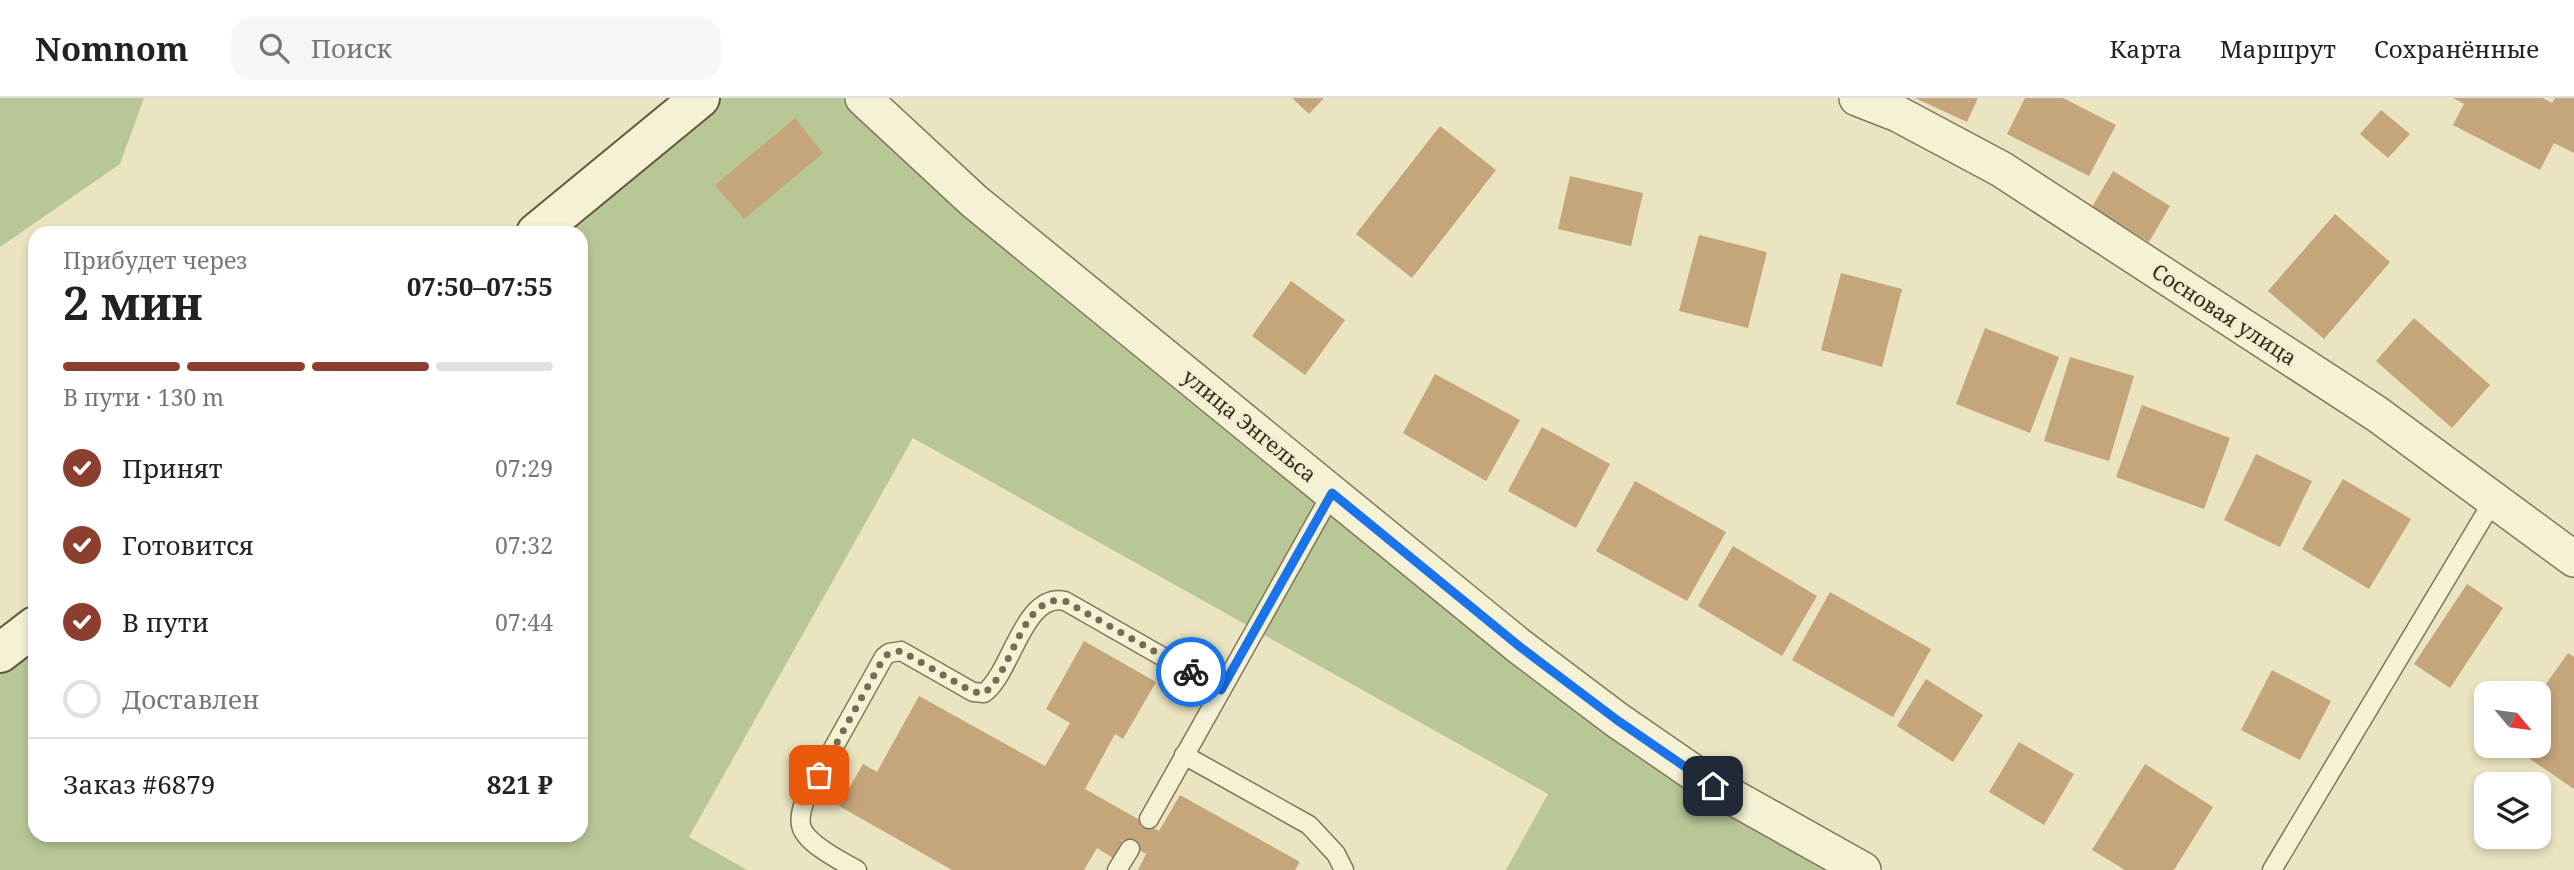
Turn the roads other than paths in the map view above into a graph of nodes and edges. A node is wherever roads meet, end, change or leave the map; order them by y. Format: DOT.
graph roads {
  1 [pos="701,98"];
  2 [pos="863,98"];
  3 [pos="1857,98"];
  4 [pos="545,226"];
  5 [pos="1332,493"];
  6 [pos="2493,502"];
  7 [pos="2574,559"];
  8 [pos="28,631"];
  9 [pos="0,653"];
  10 [pos="1221,690"];
  11 [pos="1184,755"];
  12 [pos="1149,818"];
  13 [pos="1129,849"];
  14 [pos="857,870"];
  15 [pos="1118,870"];
  16 [pos="1344,870"];
  17 [pos="1863,870"];
  18 [pos="2272,870"];
  1 -- 4 [label="main road"];
  2 -- 5 [label="street, улица Энгельса"];
  3 -- 6 [label="street, Сосновая улица"];
  5 -- 10 [label="lane"];
  5 -- 17 [label="street, улица Энгельса"];
  6 -- 7 [label="street, Сосновая улица"];
  6 -- 18 [label="lane"];
  8 -- 9 [label="main road"];
  10 -- 11 [label="lane"];
  10 -- 14 [label="lane"];
  11 -- 12 [label="lane"];
  11 -- 16 [label="lane"];
  13 -- 15 [label="lane"];
}
